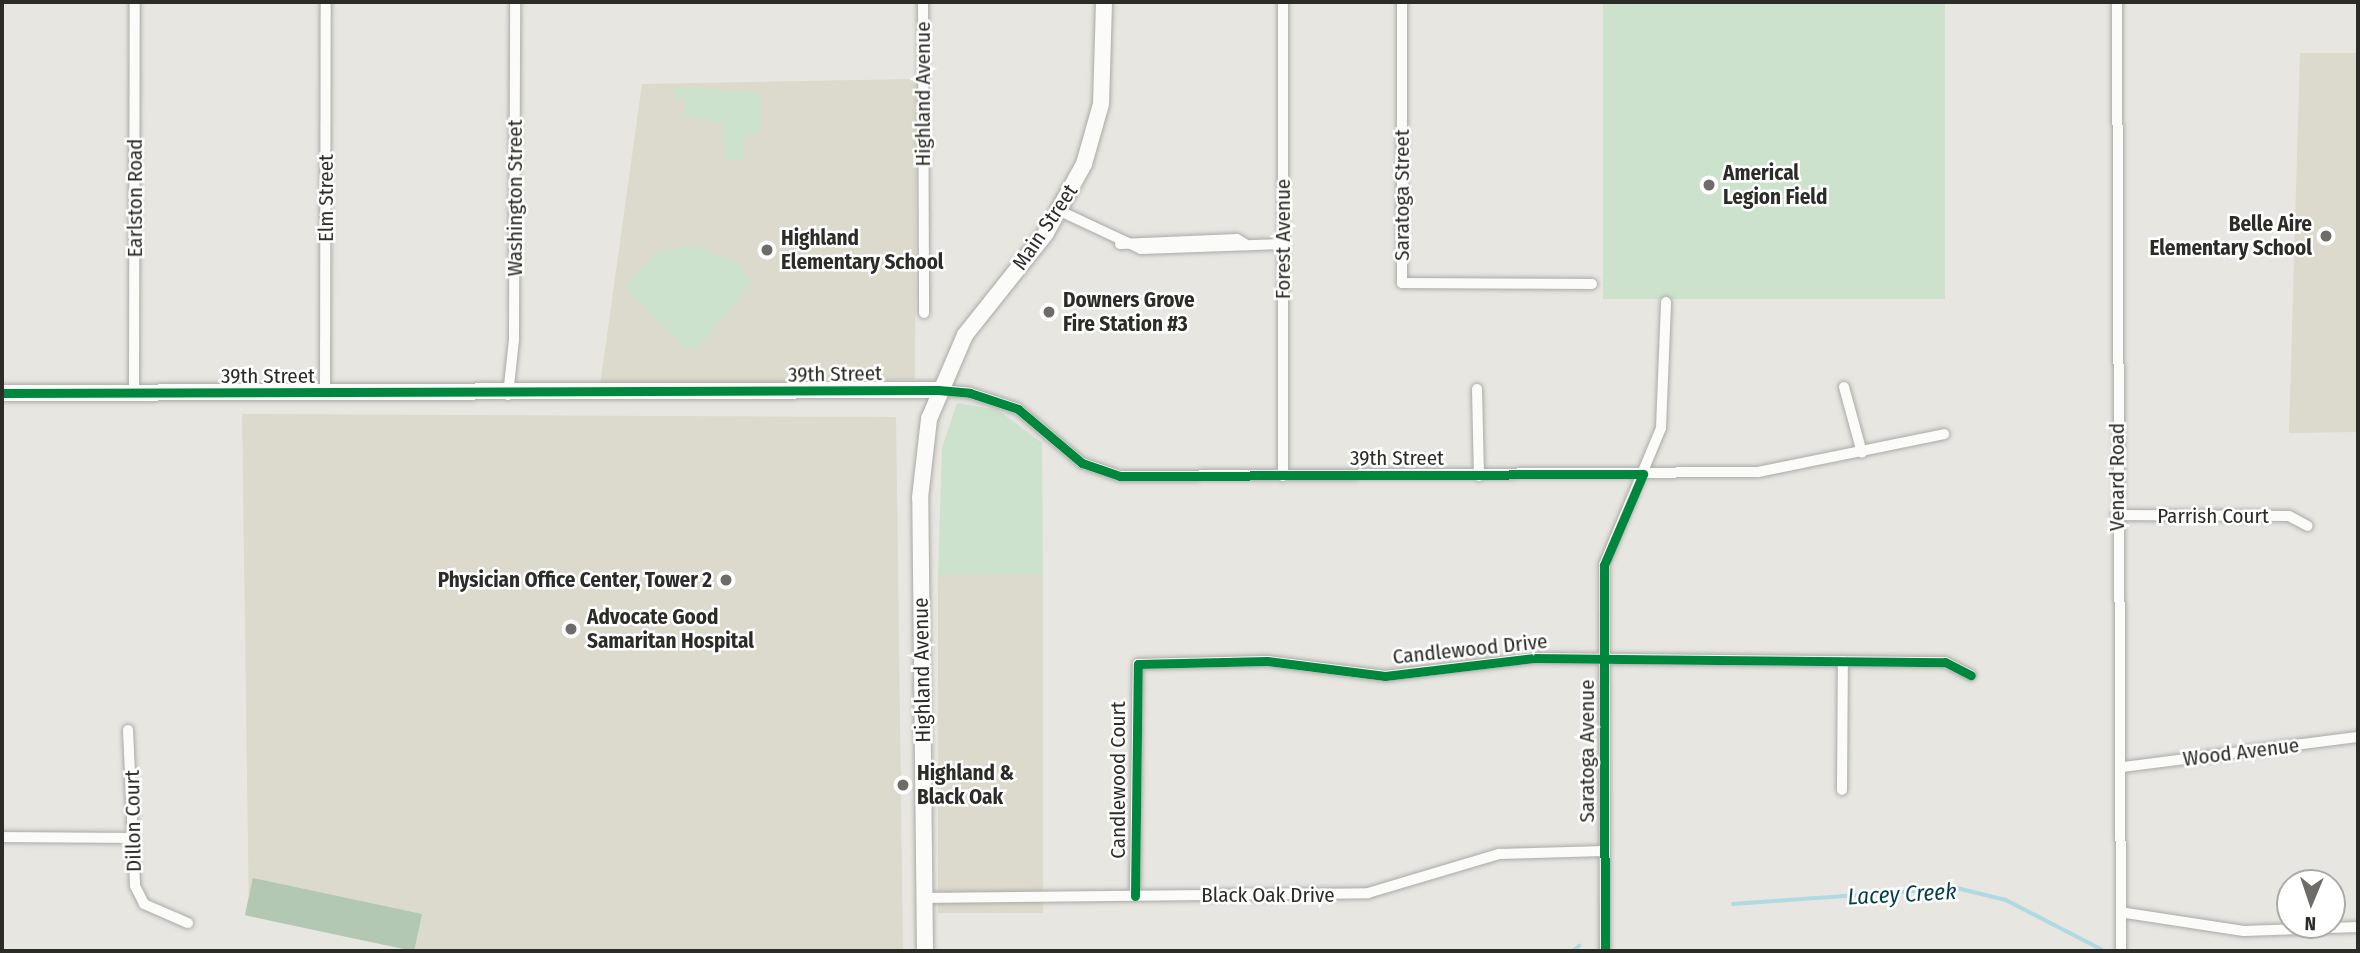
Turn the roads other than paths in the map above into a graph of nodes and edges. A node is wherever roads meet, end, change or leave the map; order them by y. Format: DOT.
graph roads {
  1 [pos="135,2"];
  2 [pos="326,2"];
  3 [pos="515,2"];
  4 [pos="923,2"];
  5 [pos="1104,2"];
  6 [pos="1283,2"];
  7 [pos="1402,2"];
  8 [pos="2117,2"];
  9 [pos="1060,211"];
  10 [pos="1283,244"];
  11 [pos="1592,284"];
  12 [pos="1666,302"];
  13 [pos="924,313"];
  14 [pos="1844,387"];
  15 [pos="1477,389"];
  16 [pos="937,390"];
  17 [pos="2,393"];
  18 [pos="134,394"];
  19 [pos="325,394"];
  20 [pos="508,395"];
  21 [pos="1944,434"];
  22 [pos="1862,453"];
  23 [pos="1643,474"];
  24 [pos="1479,475"];
  25 [pos="1283,476"];
  26 [pos="2116,515"];
  27 [pos="2308,526"];
  28 [pos="1604,658"];
  29 [pos="1843,661"];
  30 [pos="1138,664"];
  31 [pos="1971,675"];
  32 [pos="128,730"];
  33 [pos="2358,737"];
  34 [pos="2123,767"];
  35 [pos="1842,790"];
  36 [pos="2,837"];
  37 [pos="132,838"];
  38 [pos="1604,851"];
  39 [pos="1135,896"];
  40 [pos="925,898"];
  41 [pos="2126,913"];
  42 [pos="188,923"];
  43 [pos="2358,927"];
  44 [pos="925,951"];
  45 [pos="1605,951"];
  46 [pos="2121,951"];
  1 -- 18 [label="street, Earlston Road"];
  2 -- 19 [label="street, Elm Street"];
  3 -- 20 [label="street, Washington Street"];
  4 -- 13 [label="street, Highland Avenue"];
  5 -- 9 [label="main road, Main Street"];
  6 -- 10 [label="street, Forest Avenue"];
  7 -- 11 [label="street, Saratoga Street"];
  8 -- 26 [label="street, Venard Road"];
  9 -- 10 [label="street"];
  9 -- 16 [label="main road, Main Street"];
  10 -- 25 [label="street, Forest Avenue"];
  12 -- 23 [label="street, Saratoga Avenue"];
  14 -- 22 [label="street"];
  15 -- 24 [label="street"];
  16 -- 20 [label="main road, 39th Street"];
  16 -- 25 [label="street, 39th Street"];
  16 -- 40 [label="main road, Highland Avenue"];
  17 -- 18 [label="main road, 39th Street"];
  18 -- 19 [label="main road, 39th Street"];
  19 -- 20 [label="main road, 39th Street"];
  21 -- 22 [label="street, 39th Street"];
  22 -- 23 [label="street, 39th Street"];
  23 -- 24 [label="street, 39th Street"];
  23 -- 28 [label="street, Saratoga Avenue"];
  24 -- 25 [label="street, 39th Street"];
  26 -- 27 [label="street, Parrish Court"];
  26 -- 34 [label="street, Venard Road"];
  28 -- 29 [label="street, Candlewood Drive"];
  28 -- 30 [label="street, Candlewood Drive"];
  28 -- 38 [label="street, Saratoga Avenue"];
  29 -- 31 [label="street, Candlewood Drive"];
  29 -- 35 [label="street"];
  30 -- 39 [label="street, Candlewood Court"];
  32 -- 37 [label="street, Dillon Court"];
  33 -- 34 [label="street, Wood Avenue"];
  34 -- 41 [label="street, Venard Road"];
  36 -- 37 [label="street"];
  37 -- 42 [label="street, Dillon Court"];
  38 -- 39 [label="street, Black Oak Drive"];
  38 -- 45 [label="street, Saratoga Avenue"];
  39 -- 40 [label="street, Black Oak Drive"];
  40 -- 44 [label="main road, Highland Avenue"];
  41 -- 43 [label="street"];
  41 -- 46 [label="street, Venard Road"];
}
